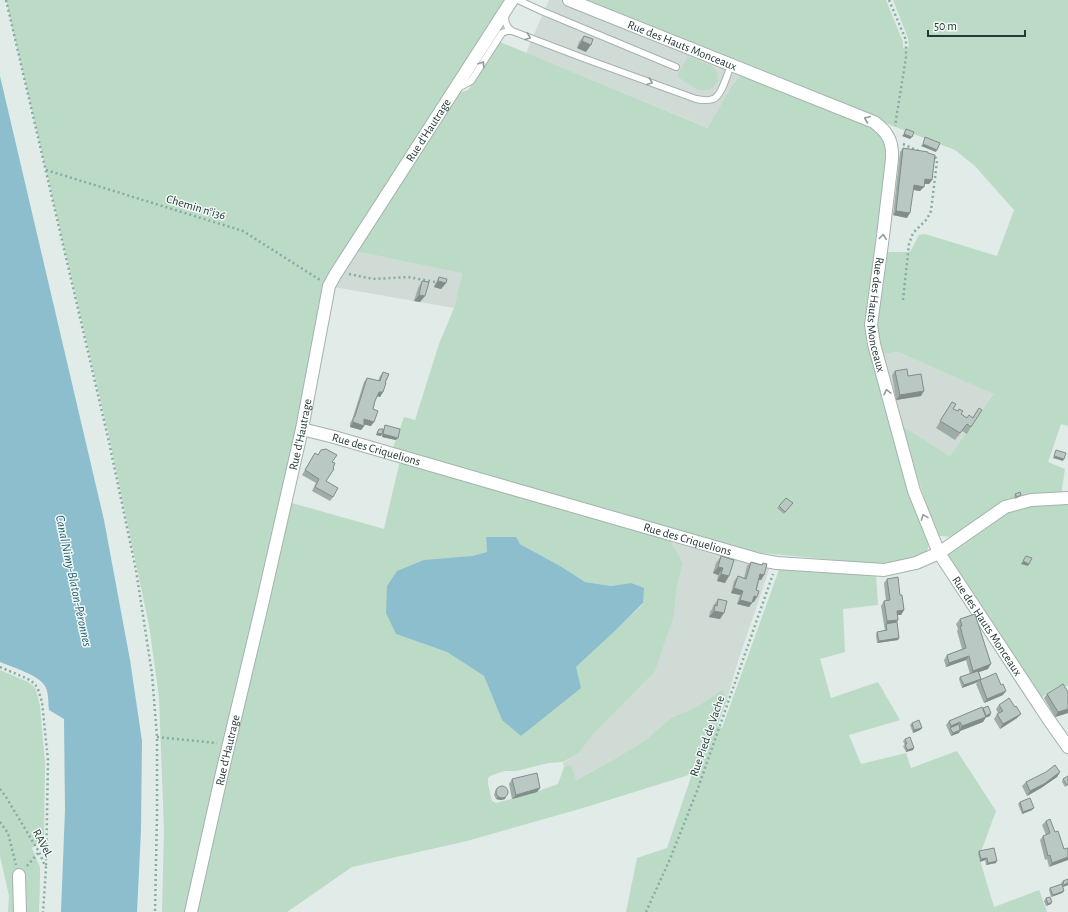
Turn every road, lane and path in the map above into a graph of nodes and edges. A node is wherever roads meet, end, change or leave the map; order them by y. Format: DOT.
graph roads {
  1 [pos="6,0"];
  2 [pos="512,0"];
  3 [pos="518,0"];
  4 [pos="569,0"];
  5 [pos="889,0"];
  6 [pos="505,12"];
  7 [pos="512,31"];
  8 [pos="731,65"];
  9 [pos="676,67"];
  10 [pos="454,90"];
  11 [pos="890,138"];
  12 [pos="923,153"];
  13 [pos="929,156"];
  14 [pos="46,170"];
  15 [pos="337,271"];
  16 [pos="435,282"];
  17 [pos="329,286"];
  18 [pos="903,300"];
  19 [pos="302,429"];
  20 [pos="1068,498"];
  21 [pos="939,553"];
  22 [pos="777,563"];
  23 [pos="0,667"];
  24 [pos="157,737"];
  25 [pos="217,743"];
  26 [pos="1068,747"];
  27 [pos="0,789"];
  28 [pos="0,822"];
  29 [pos="39,852"];
  30 [pos="46,868"];
  31 [pos="18,875"];
  32 [pos="20,912"];
  33 [pos="43,912"];
  34 [pos="155,912"];
  35 [pos="191,912"];
  36 [pos="646,912"];
  1 -- 14 [label="path"];
  2 -- 6 [label="street, Rue d'Hautrage"];
  3 -- 9 [label="lane"];
  4 -- 8 [label="street, Rue des Hauts Monceaux"];
  5 -- 11 [label="path"];
  6 -- 7 [label="lane"];
  6 -- 10 [label="street, Rue d'Hautrage"];
  7 -- 8 [label="lane, one-way"];
  10 -- 7 [label="lane, one-way"];
  11 -- 8 [label="street, Rue des Hauts Monceaux, one-way"];
  10 -- 15 [label="street, Rue d'Hautrage"];
  11 -- 12 [label="path"];
  21 -- 11 [label="street, Rue des Hauts Monceaux, one-way"];
  13 -- 18 [label="path"];
  14 -- 17 [label="path, Chemin n°i36"];
  14 -- 24 [label="path"];
  15 -- 16 [label="path"];
  15 -- 17 [label="street, Rue d'Hautrage"];
  17 -- 19 [label="street, Rue d'Hautrage"];
  19 -- 22 [label="street, Rue des Criquelions"];
  19 -- 35 [label="street, Rue d'Hautrage"];
  20 -- 21 [label="street, Rue des Criquelions"];
  21 -- 22 [label="street, Rue des Criquelions"];
  21 -- 26 [label="street, Rue des Hauts Monceaux"];
  22 -- 36 [label="path, Rue Pied de Vache"];
  23 -- 30 [label="path"];
  24 -- 25 [label="path"];
  24 -- 34 [label="path"];
  27 -- 29 [label="path, RAVeL"];
  28 -- 31 [label="path"];
  29 -- 30 [label="path, RAVeL"];
  29 -- 31 [label="path"];
  30 -- 33 [label="path, RAVeL"];
  31 -- 32 [label="street"];
}
